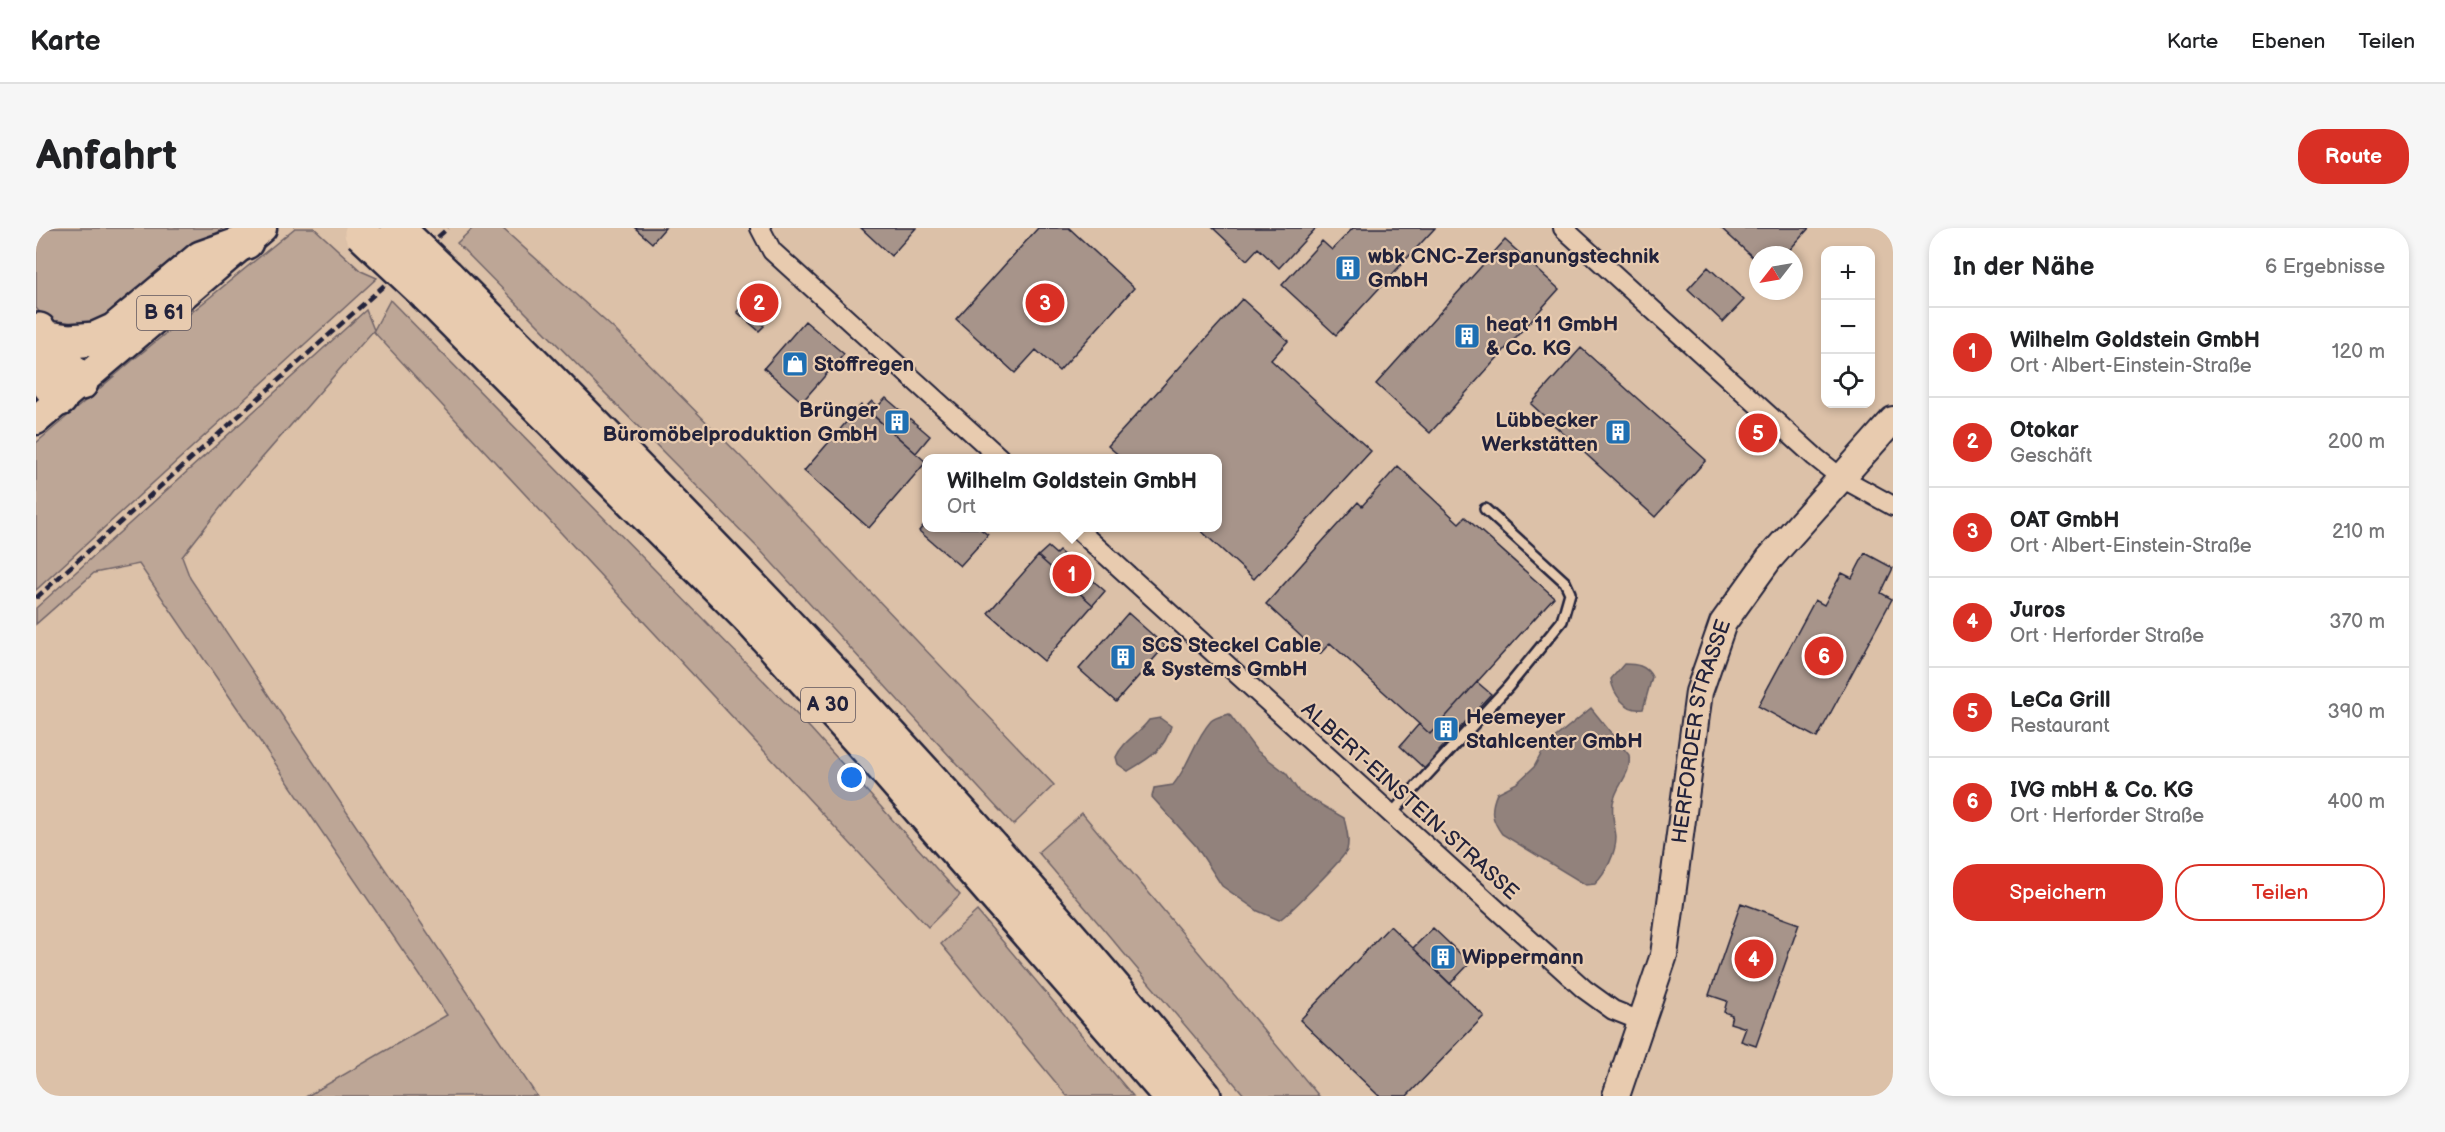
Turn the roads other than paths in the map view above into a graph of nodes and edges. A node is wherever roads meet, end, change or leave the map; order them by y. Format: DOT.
graph roads {
  1 [pos="397,228"];
  2 [pos="760,228"];
  3 [pos="1563,228"];
  4 [pos="358,230"];
  5 [pos="254,235"];
  6 [pos="436,285"];
  7 [pos="40,344"];
  8 [pos="59,401"];
  9 [pos="1893,420"];
  10 [pos="994,454"];
  11 [pos="1840,477"];
  12 [pos="1893,506"];
  13 [pos="1485,509"];
  14 [pos="1080,532"];
  15 [pos="1391,814"];
  16 [pos="1643,1022"];
  17 [pos="1170,1096"];
  18 [pos="1204,1096"];
  19 [pos="1616,1096"];
  1 -- 6 [label="highway, A 30, bridge"];
  2 -- 10 [label="street"];
  3 -- 11 [label="street"];
  4 -- 6 [label="highway, A 30, bridge"];
  5 -- 7 [label="highway"];
  5 -- 8 [label="main road, B 61"];
  6 -- 17 [label="highway, A 30"];
  6 -- 18 [label="highway, A 30"];
  7 -- 8 [label="highway"];
  9 -- 11 [label="street, HERFORDER STRASSE"];
  11 -- 12 [label="street"];
  11 -- 16 [label="street, HERFORDER STRASSE"];
  13 -- 15 [label="lane"];
  14 -- 15 [label="street, ALBERT-EINSTEIN-STRASSE"];
  15 -- 16 [label="street, ALBERT-EINSTEIN-STRASSE"];
  16 -- 19 [label="street, HERFORDER STRASSE"];
}
